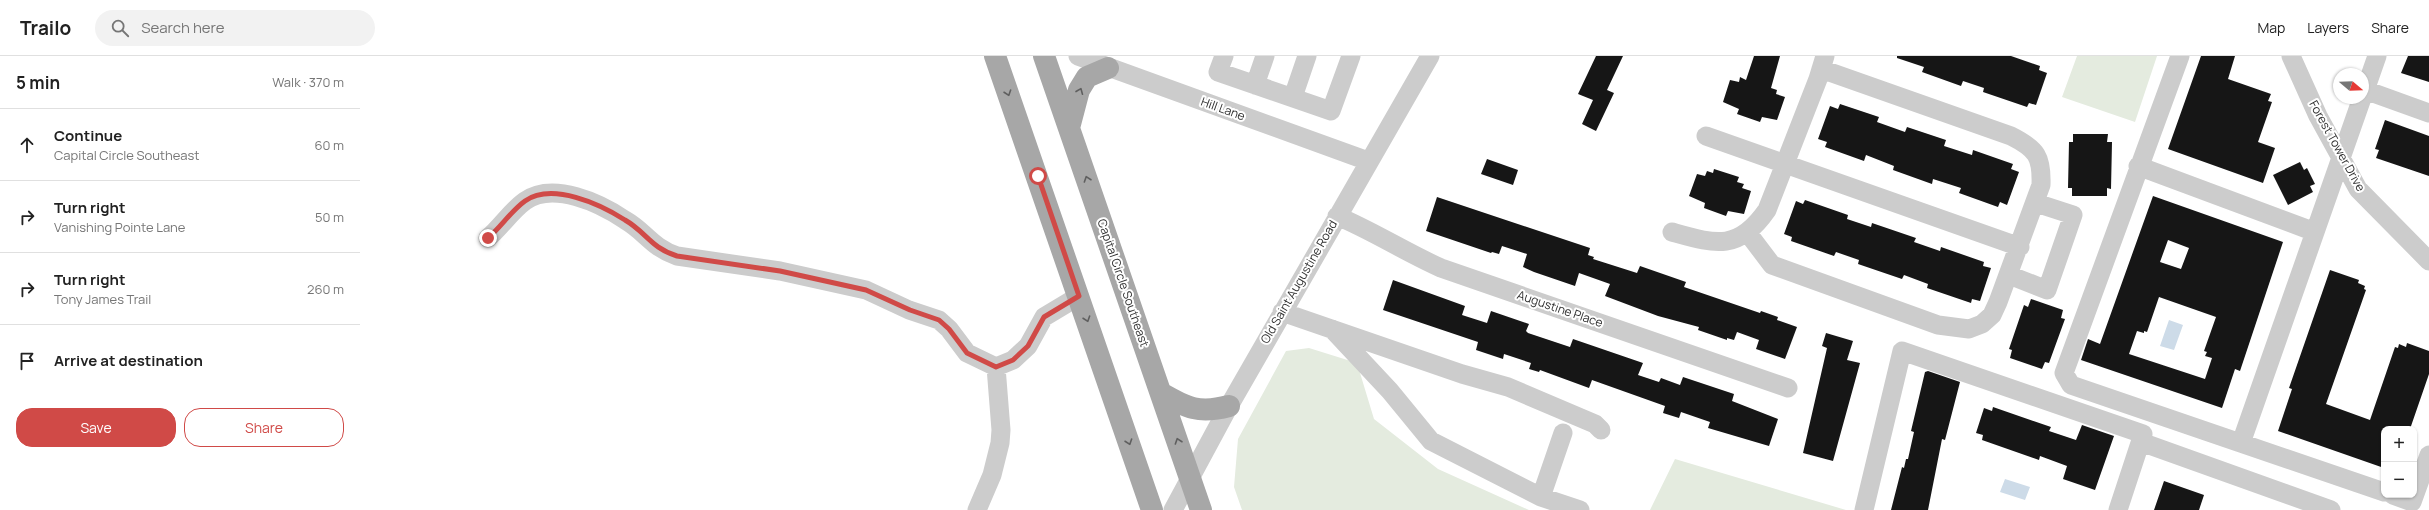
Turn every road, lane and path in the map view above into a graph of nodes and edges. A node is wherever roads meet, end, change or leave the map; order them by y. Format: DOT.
graph roads {
  1 [pos="995,56"];
  2 [pos="1044,56"];
  3 [pos="1078,56"];
  4 [pos="1224,56"];
  5 [pos="1265,56"];
  6 [pos="1307,56"];
  7 [pos="1351,56"];
  8 [pos="1430,56"];
  9 [pos="2180,56"];
  10 [pos="2292,56"];
  11 [pos="2377,56"];
  12 [pos="1110,62"];
  13 [pos="1823,63"];
  14 [pos="2369,80"];
  15 [pos="1255,85"];
  16 [pos="2369,96"];
  17 [pos="1293,98"];
  18 [pos="2361,104"];
  19 [pos="2429,113"];
  20 [pos="1069,128"];
  21 [pos="1706,136"];
  22 [pos="2341,158"];
  23 [pos="1368,161"];
  24 [pos="1785,165"];
  25 [pos="2138,166"];
  26 [pos="2036,203"];
  27 [pos="1337,216"];
  28 [pos="1672,232"];
  29 [pos="1747,232"];
  30 [pos="2315,232"];
  31 [pos="488,238"];
  32 [pos="2020,247"];
  33 [pos="2429,261"];
  34 [pos="2009,275"];
  35 [pos="1079,296"];
  36 [pos="1282,312"];
  37 [pos="1331,328"];
  38 [pos="996,367"];
  39 [pos="1788,388"];
  40 [pos="1161,393"];
  41 [pos="1229,406"];
  42 [pos="1601,430"];
  43 [pos="1563,433"];
  44 [pos="2141,442"];
  45 [pos="2241,443"];
  46 [pos="2429,455"];
  47 [pos="1191,477"];
  48 [pos="2417,488"];
  49 [pos="2381,491"];
  50 [pos="1541,497"];
  51 [pos="2401,498"];
  52 [pos="2413,498"];
  53 [pos="977,510"];
  54 [pos="1152,510"];
  55 [pos="1173,510"];
  56 [pos="1201,510"];
  57 [pos="1580,510"];
  58 [pos="1864,510"];
  59 [pos="2118,510"];
  60 [pos="2331,510"];
  1 -- 35 [label="main road, one-way"];
  2 -- 20 [label="main road, Capital Circle Southeast"];
  3 -- 12 [label="street, Hill Lane"];
  4 -- 15 [label="street"];
  5 -- 15 [label="street"];
  6 -- 17 [label="street"];
  7 -- 17 [label="street"];
  8 -- 23 [label="street, Old Saint Augustine Road"];
  9 -- 25 [label="street"];
  10 -- 22 [label="street, Forest Tower Drive"];
  11 -- 14 [label="street"];
  20 -- 12 [label="main road, one-way"];
  12 -- 23 [label="street, Hill Lane"];
  13 -- 24 [label="street"];
  13 -- 26 [label="street"];
  15 -- 17 [label="street"];
  16 -- 19 [label="street"];
  18 -- 22 [label="street"];
  40 -- 20 [label="main road, Capital Circle Southeast, one-way"];
  21 -- 24 [label="street"];
  22 -- 30 [label="street"];
  22 -- 33 [label="street, Forest Tower Drive"];
  23 -- 27 [label="street, Old Saint Augustine Road"];
  24 -- 29 [label="street"];
  24 -- 32 [label="street"];
  25 -- 30 [label="street"];
  25 -- 45 [label="street"];
  26 -- 32 [label="street"];
  26 -- 34 [label="street"];
  27 -- 36 [label="street, Old Saint Augustine Road"];
  27 -- 39 [label="street, Augustine Place"];
  28 -- 29 [label="street"];
  29 -- 34 [label="street"];
  30 -- 45 [label="street"];
  31 -- 38 [label="street"];
  32 -- 34 [label="street"];
  35 -- 38 [label="street"];
  35 -- 54 [label="main road, one-way"];
  36 -- 37 [label="street"];
  36 -- 41 [label="street, Old Saint Augustine Road"];
  37 -- 42 [label="street"];
  37 -- 50 [label="street"];
  38 -- 53 [label="street"];
  40 -- 41 [label="main road"];
  47 -- 40 [label="main road, Capital Circle Southeast, one-way"];
  41 -- 47 [label="street, Old Saint Augustine Road"];
  43 -- 50 [label="street"];
  44 -- 58 [label="street"];
  44 -- 59 [label="street"];
  44 -- 60 [label="street"];
  45 -- 49 [label="street"];
  46 -- 48 [label="street"];
  47 -- 55 [label="street, Old Saint Augustine Road"];
  47 -- 56 [label="main road, Capital Circle Southeast"];
  50 -- 57 [label="street"];
  51 -- 52 [label="street"];
}
